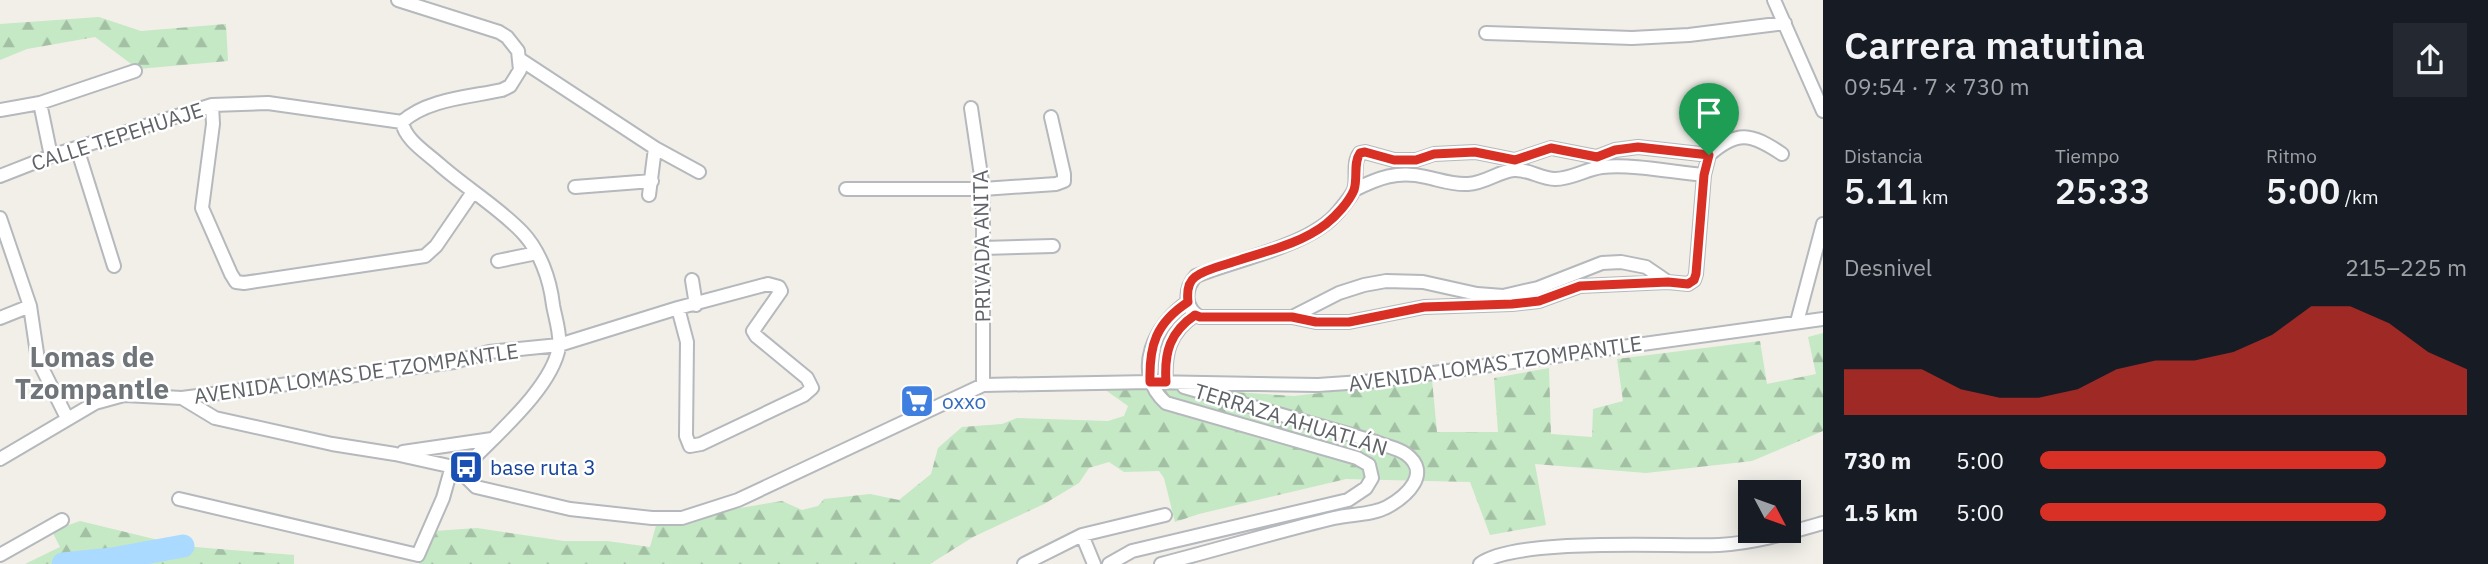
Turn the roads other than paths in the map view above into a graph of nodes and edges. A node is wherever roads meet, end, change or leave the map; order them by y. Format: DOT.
graph roads {
  1 [pos="398,0"];
  2 [pos="1774,0"];
  3 [pos="1784,23"];
  4 [pos="1486,33"];
  5 [pos="521,60"];
  6 [pos="135,71"];
  7 [pos="40,103"];
  8 [pos="212,105"];
  9 [pos="971,108"];
  10 [pos="0,110"];
  11 [pos="1823,111"];
  12 [pos="1051,117"];
  13 [pos="402,122"];
  14 [pos="77,148"];
  15 [pos="655,148"];
  16 [pos="1782,154"];
  17 [pos="1709,155"];
  18 [pos="51,156"];
  19 [pos="1599,162"];
  20 [pos="1516,165"];
  21 [pos="1395,167"];
  22 [pos="699,173"];
  23 [pos="1704,175"];
  24 [pos="0,176"];
  25 [pos="652,181"];
  26 [pos="575,187"];
  27 [pos="846,189"];
  28 [pos="983,190"];
  29 [pos="1354,190"];
  30 [pos="473,192"];
  31 [pos="649,195"];
  32 [pos="0,218"];
  33 [pos="1823,224"];
  34 [pos="1053,246"];
  35 [pos="983,248"];
  36 [pos="537,253"];
  37 [pos="498,261"];
  38 [pos="114,266"];
  39 [pos="692,280"];
  40 [pos="1668,282"];
  41 [pos="1538,294"];
  42 [pos="696,304"];
  43 [pos="30,306"];
  44 [pos="678,308"];
  45 [pos="1191,308"];
  46 [pos="1292,317"];
  47 [pos="0,318"];
  48 [pos="1823,319"];
  49 [pos="1797,322"];
  50 [pos="559,345"];
  51 [pos="1150,382"];
  52 [pos="1166,382"];
  53 [pos="983,385"];
  54 [pos="182,398"];
  55 [pos="67,418"];
  56 [pos="492,439"];
  57 [pos="395,454"];
  58 [pos="0,459"];
  59 [pos="452,466"];
  60 [pos="466,473"];
  61 [pos="179,499"];
  62 [pos="1166,515"];
  63 [pos="62,520"];
  64 [pos="1823,523"];
  65 [pos="1083,535"];
  66 [pos="0,555"];
  67 [pos="1024,564"];
  68 [pos="1094,564"];
  69 [pos="1109,564"];
  70 [pos="1161,564"];
  71 [pos="1480,564"];
  1 -- 5 [label="street"];
  2 -- 3 [label="street"];
  3 -- 4 [label="street"];
  3 -- 11 [label="street"];
  5 -- 13 [label="street"];
  5 -- 15 [label="street"];
  6 -- 7 [label="street"];
  7 -- 10 [label="street"];
  7 -- 18 [label="street"];
  8 -- 13 [label="street, CALLE TEPEHUAJE"];
  8 -- 14 [label="street, CALLE TEPEHUAJE"];
  8 -- 30 [label="street"];
  9 -- 28 [label="street, PRIVADA ANITA"];
  12 -- 28 [label="street"];
  13 -- 30 [label="street"];
  14 -- 18 [label="street, CALLE TEPEHUAJE"];
  14 -- 38 [label="street"];
  15 -- 22 [label="street"];
  15 -- 25 [label="street"];
  16 -- 17 [label="street"];
  17 -- 19 [label="street"];
  17 -- 23 [label="street"];
  18 -- 24 [label="street, CALLE TEPEHUAJE"];
  19 -- 20 [label="street"];
  19 -- 20 [label="street"];
  19 -- 23 [label="street"];
  20 -- 21 [label="street"];
  20 -- 21 [label="street"];
  21 -- 29 [label="street"];
  21 -- 29 [label="street"];
  23 -- 40 [label="street"];
  25 -- 26 [label="street"];
  25 -- 31 [label="street"];
  27 -- 28 [label="street"];
  28 -- 35 [label="street, PRIVADA ANITA"];
  29 -- 45 [label="street"];
  30 -- 36 [label="street"];
  32 -- 43 [label="street"];
  33 -- 49 [label="street"];
  34 -- 35 [label="street"];
  35 -- 53 [label="street, PRIVADA ANITA"];
  36 -- 37 [label="street"];
  36 -- 50 [label="street"];
  39 -- 42 [label="street"];
  40 -- 41 [label="street"];
  40 -- 41 [label="street"];
  41 -- 46 [label="street"];
  41 -- 46 [label="street"];
  42 -- 44 [label="street, AVENIDA LOMAS DE TZOMPANTLE"];
  42 -- 44 [label="street, AVENIDA LOMAS DE TZOMPANTLE"];
  43 -- 47 [label="street"];
  43 -- 55 [label="street"];
  44 -- 50 [label="street, AVENIDA LOMAS DE TZOMPANTLE"];
  45 -- 46 [label="street"];
  45 -- 51 [label="street"];
  45 -- 52 [label="street"];
  48 -- 49 [label="street, AVENIDA LOMAS TZOMPANTLE"];
  49 -- 52 [label="street, AVENIDA LOMAS TZOMPANTLE"];
  50 -- 54 [label="street, AVENIDA LOMAS DE TZOMPANTLE"];
  50 -- 56 [label="street"];
  51 -- 52 [label="street"];
  51 -- 53 [label="street"];
  51 -- 69 [label="street, TERRAZA AHUATLÁN"];
  52 -- 70 [label="street, TERRAZA AHUATLÁN"];
  53 -- 60 [label="street"];
  54 -- 55 [label="street, AVENIDA LOMAS DE TZOMPANTLE"];
  54 -- 57 [label="street"];
  55 -- 58 [label="street, AVENIDA LOMAS DE TZOMPANTLE"];
  56 -- 57 [label="street"];
  56 -- 60 [label="street"];
  57 -- 59 [label="street"];
  59 -- 60 [label="street"];
  59 -- 61 [label="street"];
  62 -- 65 [label="street"];
  63 -- 66 [label="street"];
  64 -- 71 [label="street"];
  65 -- 67 [label="street"];
  65 -- 68 [label="street"];
}
